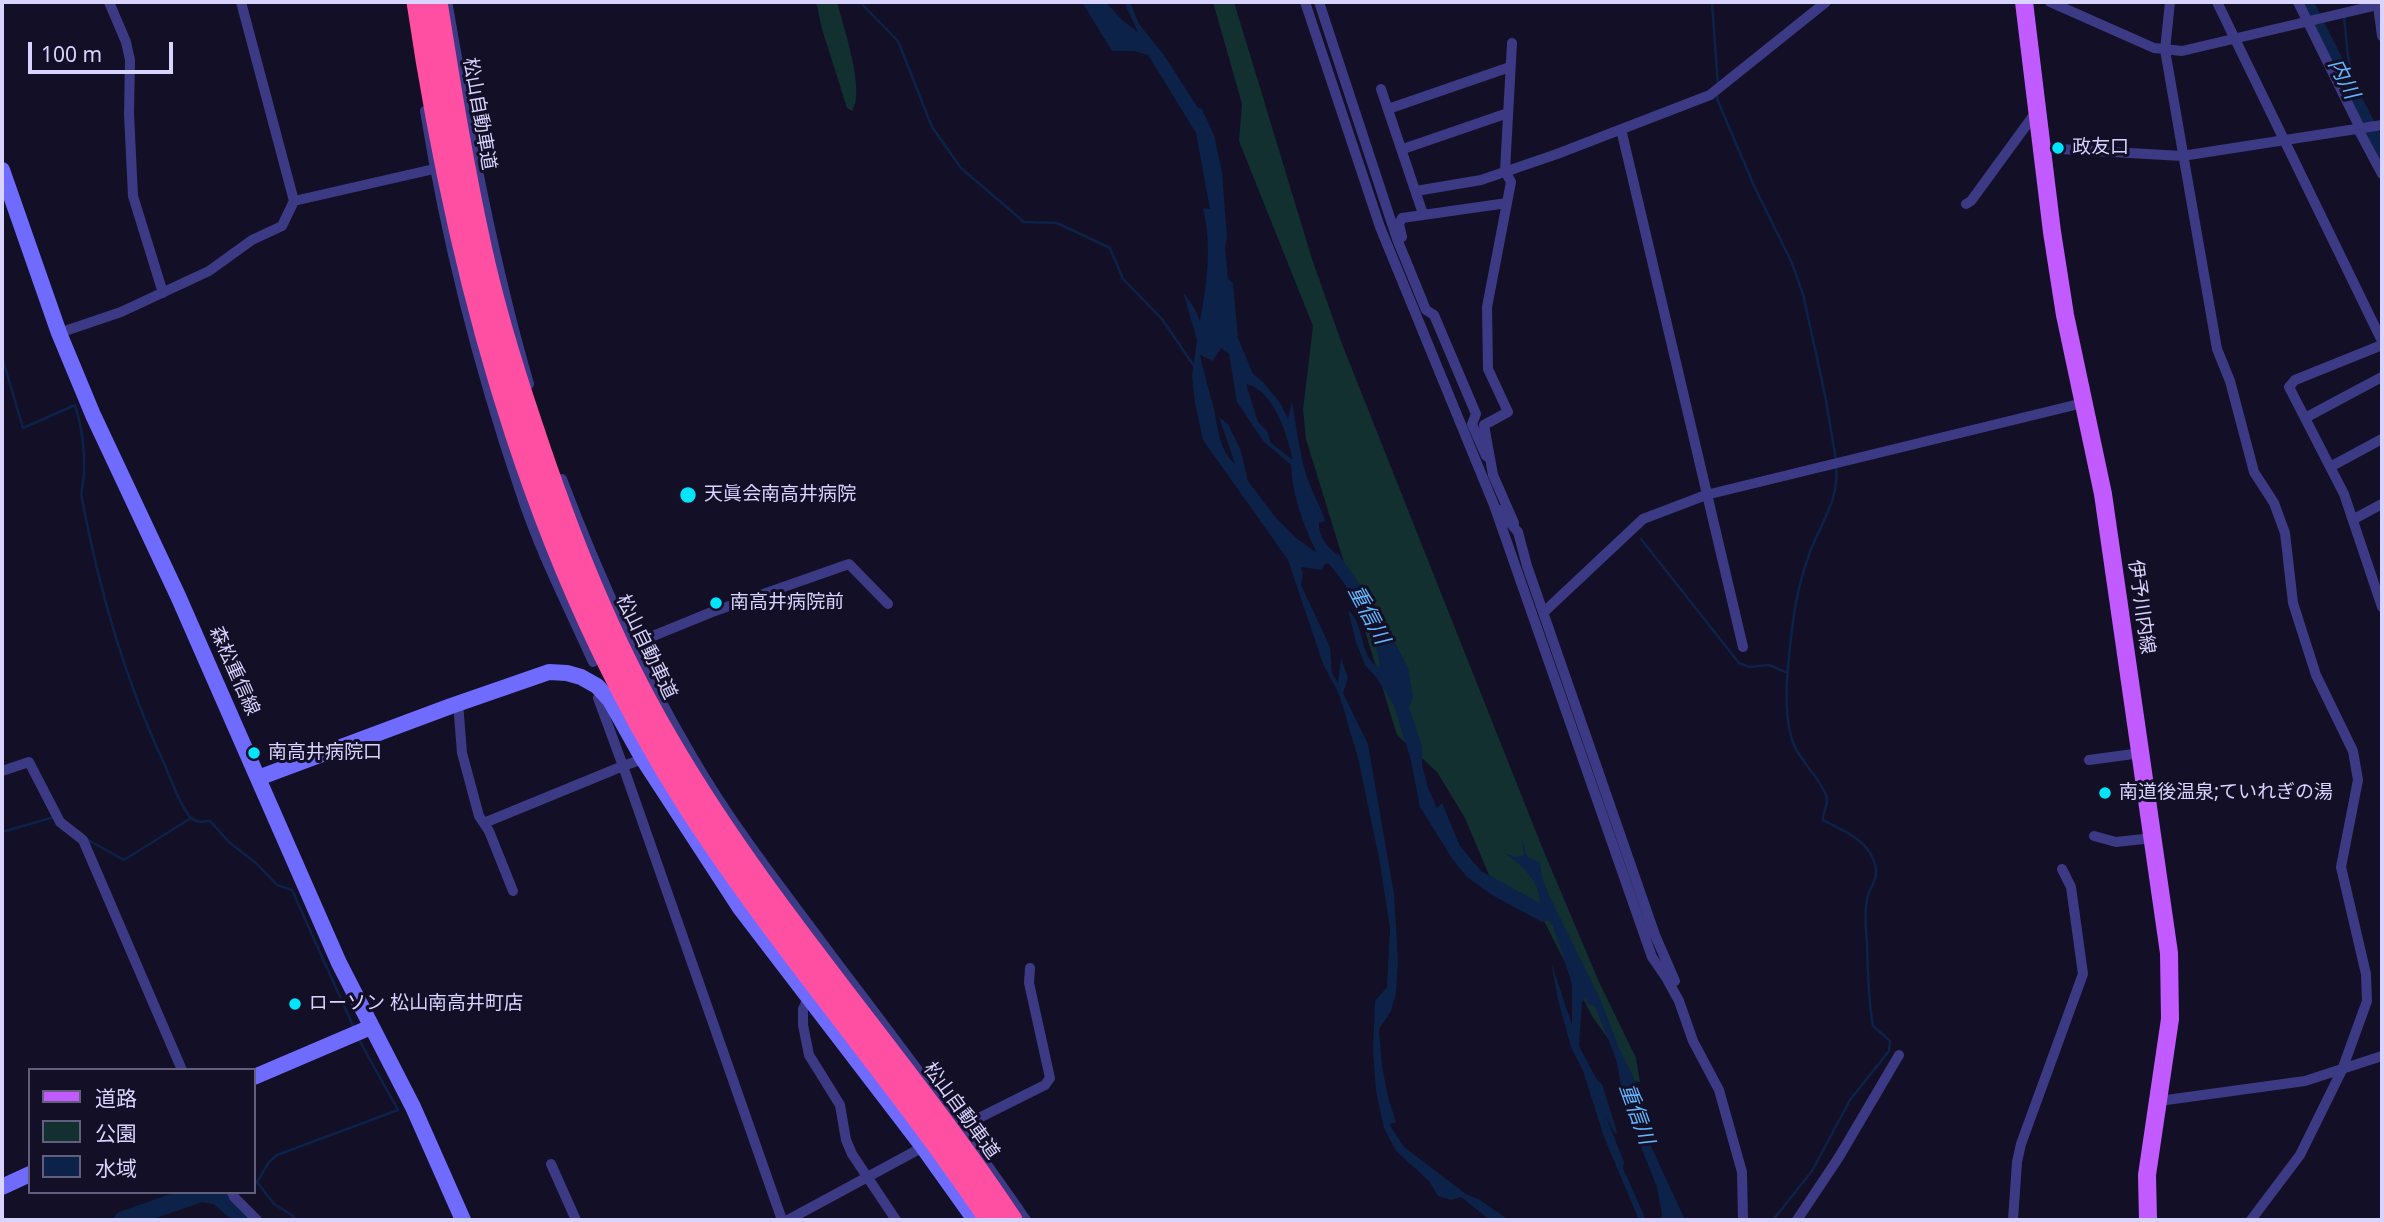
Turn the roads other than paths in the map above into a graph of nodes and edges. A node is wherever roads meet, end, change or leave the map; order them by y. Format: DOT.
graph roads {
  1 [pos="109,2"];
  2 [pos="241,2"];
  3 [pos="406,2"];
  4 [pos="417,2"];
  5 [pos="437,2"];
  6 [pos="447,2"];
  7 [pos="1306,2"];
  8 [pos="1319,2"];
  9 [pos="1826,2"];
  10 [pos="2024,2"];
  11 [pos="2050,2"];
  12 [pos="2170,2"];
  13 [pos="2217,2"];
  14 [pos="2298,2"];
  15 [pos="2380,5"];
  16 [pos="2311,20"];
  17 [pos="2382,36"];
  18 [pos="2235,39"];
  19 [pos="1511,43"];
  20 [pos="2165,50"];
  21 [pos="1510,67"];
  22 [pos="1381,89"];
  23 [pos="1388,108"];
  24 [pos="2038,110"];
  25 [pos="1508,113"];
  26 [pos="2382,125"];
  27 [pos="2363,128"];
  28 [pos="1621,129"];
  29 [pos="2285,141"];
  30 [pos="2042,148"];
  31 [pos="1403,149"];
  32 [pos="2182,156"];
  33 [pos="435,169"];
  34 [pos="2,170"];
  35 [pos="1506,171"];
  36 [pos="2382,174"];
  37 [pos="1416,191"];
  38 [pos="294,201"];
  39 [pos="1507,203"];
  40 [pos="1966,204"];
  41 [pos="1423,214"];
  42 [pos="1412,276"];
  43 [pos="163,293"];
  44 [pos="1415,315"];
  45 [pos="59,333"];
  46 [pos="2382,343"];
  47 [pos="2382,377"];
  48 [pos="2083,403"];
  49 [pos="2305,418"];
  50 [pos="2382,439"];
  51 [pos="2330,467"];
  52 [pos="1493,475"];
  53 [pos="1706,495"];
  54 [pos="2382,504"];
  55 [pos="1494,505"];
  56 [pos="2354,519"];
  57 [pos="1518,532"];
  58 [pos="2382,566"];
  59 [pos="2371,572"];
  60 [pos="888,604"];
  61 [pos="2382,607"];
  62 [pos="1544,612"];
  63 [pos="632,644"];
  64 [pos="1743,647"];
  65 [pos="593,662"];
  66 [pos="582,677"];
  67 [pos="602,691"];
  68 [pos="458,703"];
  69 [pos="2141,753"];
  70 [pos="643,759"];
  71 [pos="2089,760"];
  72 [pos="623,766"];
  73 [pos="2,771"];
  74 [pos="258,778"];
  75 [pos="484,823"];
  76 [pos="2094,836"];
  77 [pos="2153,838"];
  78 [pos="2063,869"];
  79 [pos="513,891"];
  80 [pos="1030,968"];
  81 [pos="808,998"];
  82 [pos="1679,1001"];
  83 [pos="371,1027"];
  84 [pos="1899,1055"];
  85 [pos="2382,1056"];
  86 [pos="181,1068"];
  87 [pos="2342,1070"];
  88 [pos="256,1076"];
  89 [pos="2159,1101"];
  90 [pos="961,1127"];
  91 [pos="923,1147"];
  92 [pos="551,1164"];
  93 [pos="28,1175"];
  94 [pos="867,1178"];
  95 [pos="2,1186"];
  96 [pos="233,1194"];
  97 [pos="257,1220"];
  98 [pos="463,1220"];
  99 [pos="576,1220"];
  100 [pos="782,1220"];
  101 [pos="788,1220"];
  102 [pos="897,1220"];
  103 [pos="975,1220"];
  104 [pos="990,1220"];
  105 [pos="1012,1220"];
  106 [pos="1026,1220"];
  107 [pos="1743,1220"];
  108 [pos="1797,1220"];
  109 [pos="2013,1220"];
  110 [pos="2148,1220"];
  111 [pos="2251,1220"];
  1 -- 43 [label="street"];
  2 -- 38 [label="street"];
  3 -- 33 [label="street"];
  4 -- 104 [label="highway, 松山自動車道, bridge"];
  5 -- 105 [label="highway, 松山自動車道, bridge"];
  6 -- 63 [label="street"];
  7 -- 44 [label="street"];
  8 -- 42 [label="street"];
  9 -- 28 [label="street"];
  10 -- 24 [label="main road, 伊予川内線"];
  11 -- 20 [label="street"];
  12 -- 20 [label="street"];
  13 -- 18 [label="street"];
  14 -- 16 [label="street"];
  15 -- 16 [label="street"];
  15 -- 17 [label="street"];
  16 -- 18 [label="street"];
  16 -- 27 [label="street"];
  18 -- 20 [label="street"];
  18 -- 29 [label="street"];
  19 -- 21 [label="street"];
  20 -- 32 [label="street"];
  21 -- 23 [label="street"];
  21 -- 25 [label="street"];
  22 -- 23 [label="street"];
  23 -- 31 [label="street"];
  24 -- 30 [label="main road, 伊予川内線"];
  24 -- 40 [label="street"];
  25 -- 31 [label="street"];
  25 -- 35 [label="street"];
  26 -- 27 [label="street"];
  27 -- 29 [label="street"];
  27 -- 36 [label="street"];
  28 -- 35 [label="street"];
  28 -- 53 [label="street"];
  29 -- 32 [label="street"];
  29 -- 46 [label="street"];
  30 -- 32 [label="street"];
  30 -- 48 [label="main road, 伊予川内線"];
  31 -- 37 [label="street"];
  32 -- 87 [label="street"];
  33 -- 38 [label="street"];
  33 -- 65 [label="street"];
  34 -- 45 [label="street, 森松重信線"];
  35 -- 37 [label="street"];
  35 -- 39 [label="street"];
  37 -- 41 [label="street"];
  38 -- 43 [label="street"];
  39 -- 41 [label="street"];
  39 -- 52 [label="street"];
  41 -- 42 [label="street"];
  42 -- 44 [label="street"];
  42 -- 52 [label="street"];
  43 -- 45 [label="street"];
  44 -- 55 [label="street"];
  45 -- 74 [label="street, 森松重信線"];
  46 -- 49 [label="street"];
  47 -- 49 [label="street"];
  48 -- 53 [label="street"];
  48 -- 69 [label="main road, 伊予川内線"];
  49 -- 51 [label="street"];
  50 -- 51 [label="street"];
  51 -- 56 [label="street"];
  52 -- 57 [label="street"];
  53 -- 62 [label="street"];
  53 -- 64 [label="street"];
  54 -- 56 [label="street"];
  55 -- 57 [label="street"];
  55 -- 82 [label="street"];
  56 -- 59 [label="street"];
  57 -- 62 [label="street"];
  58 -- 59 [label="street"];
  59 -- 61 [label="street"];
  60 -- 63 [label="street"];
  62 -- 82 [label="street"];
  63 -- 65 [label="street"];
  63 -- 90 [label="street"];
  65 -- 66 [label="street"];
  66 -- 67 [label="street"];
  66 -- 68 [label="street"];
  67 -- 70 [label="street"];
  67 -- 72 [label="street"];
  68 -- 74 [label="street"];
  68 -- 75 [label="street"];
  69 -- 71 [label="street"];
  69 -- 77 [label="main road, 伊予川内線"];
  70 -- 72 [label="street"];
  70 -- 81 [label="street"];
  72 -- 75 [label="street"];
  72 -- 100 [label="street"];
  73 -- 86 [label="street"];
  74 -- 83 [label="street, 森松重信線"];
  75 -- 79 [label="street"];
  76 -- 77 [label="street"];
  77 -- 89 [label="main road, 伊予川内線"];
  78 -- 109 [label="street"];
  80 -- 90 [label="street"];
  81 -- 91 [label="street"];
  81 -- 94 [label="street"];
  82 -- 107 [label="street"];
  83 -- 88 [label="street"];
  83 -- 98 [label="street, 森松重信線"];
  84 -- 108 [label="street"];
  85 -- 87 [label="street"];
  87 -- 89 [label="street"];
  87 -- 111 [label="street"];
  89 -- 110 [label="main road, 伊予川内線"];
  90 -- 106 [label="street"];
  91 -- 94 [label="street"];
  91 -- 103 [label="street"];
  92 -- 99 [label="street"];
  93 -- 95 [label="street"];
  94 -- 101 [label="street"];
  94 -- 102 [label="street"];
  96 -- 97 [label="street"];
}
